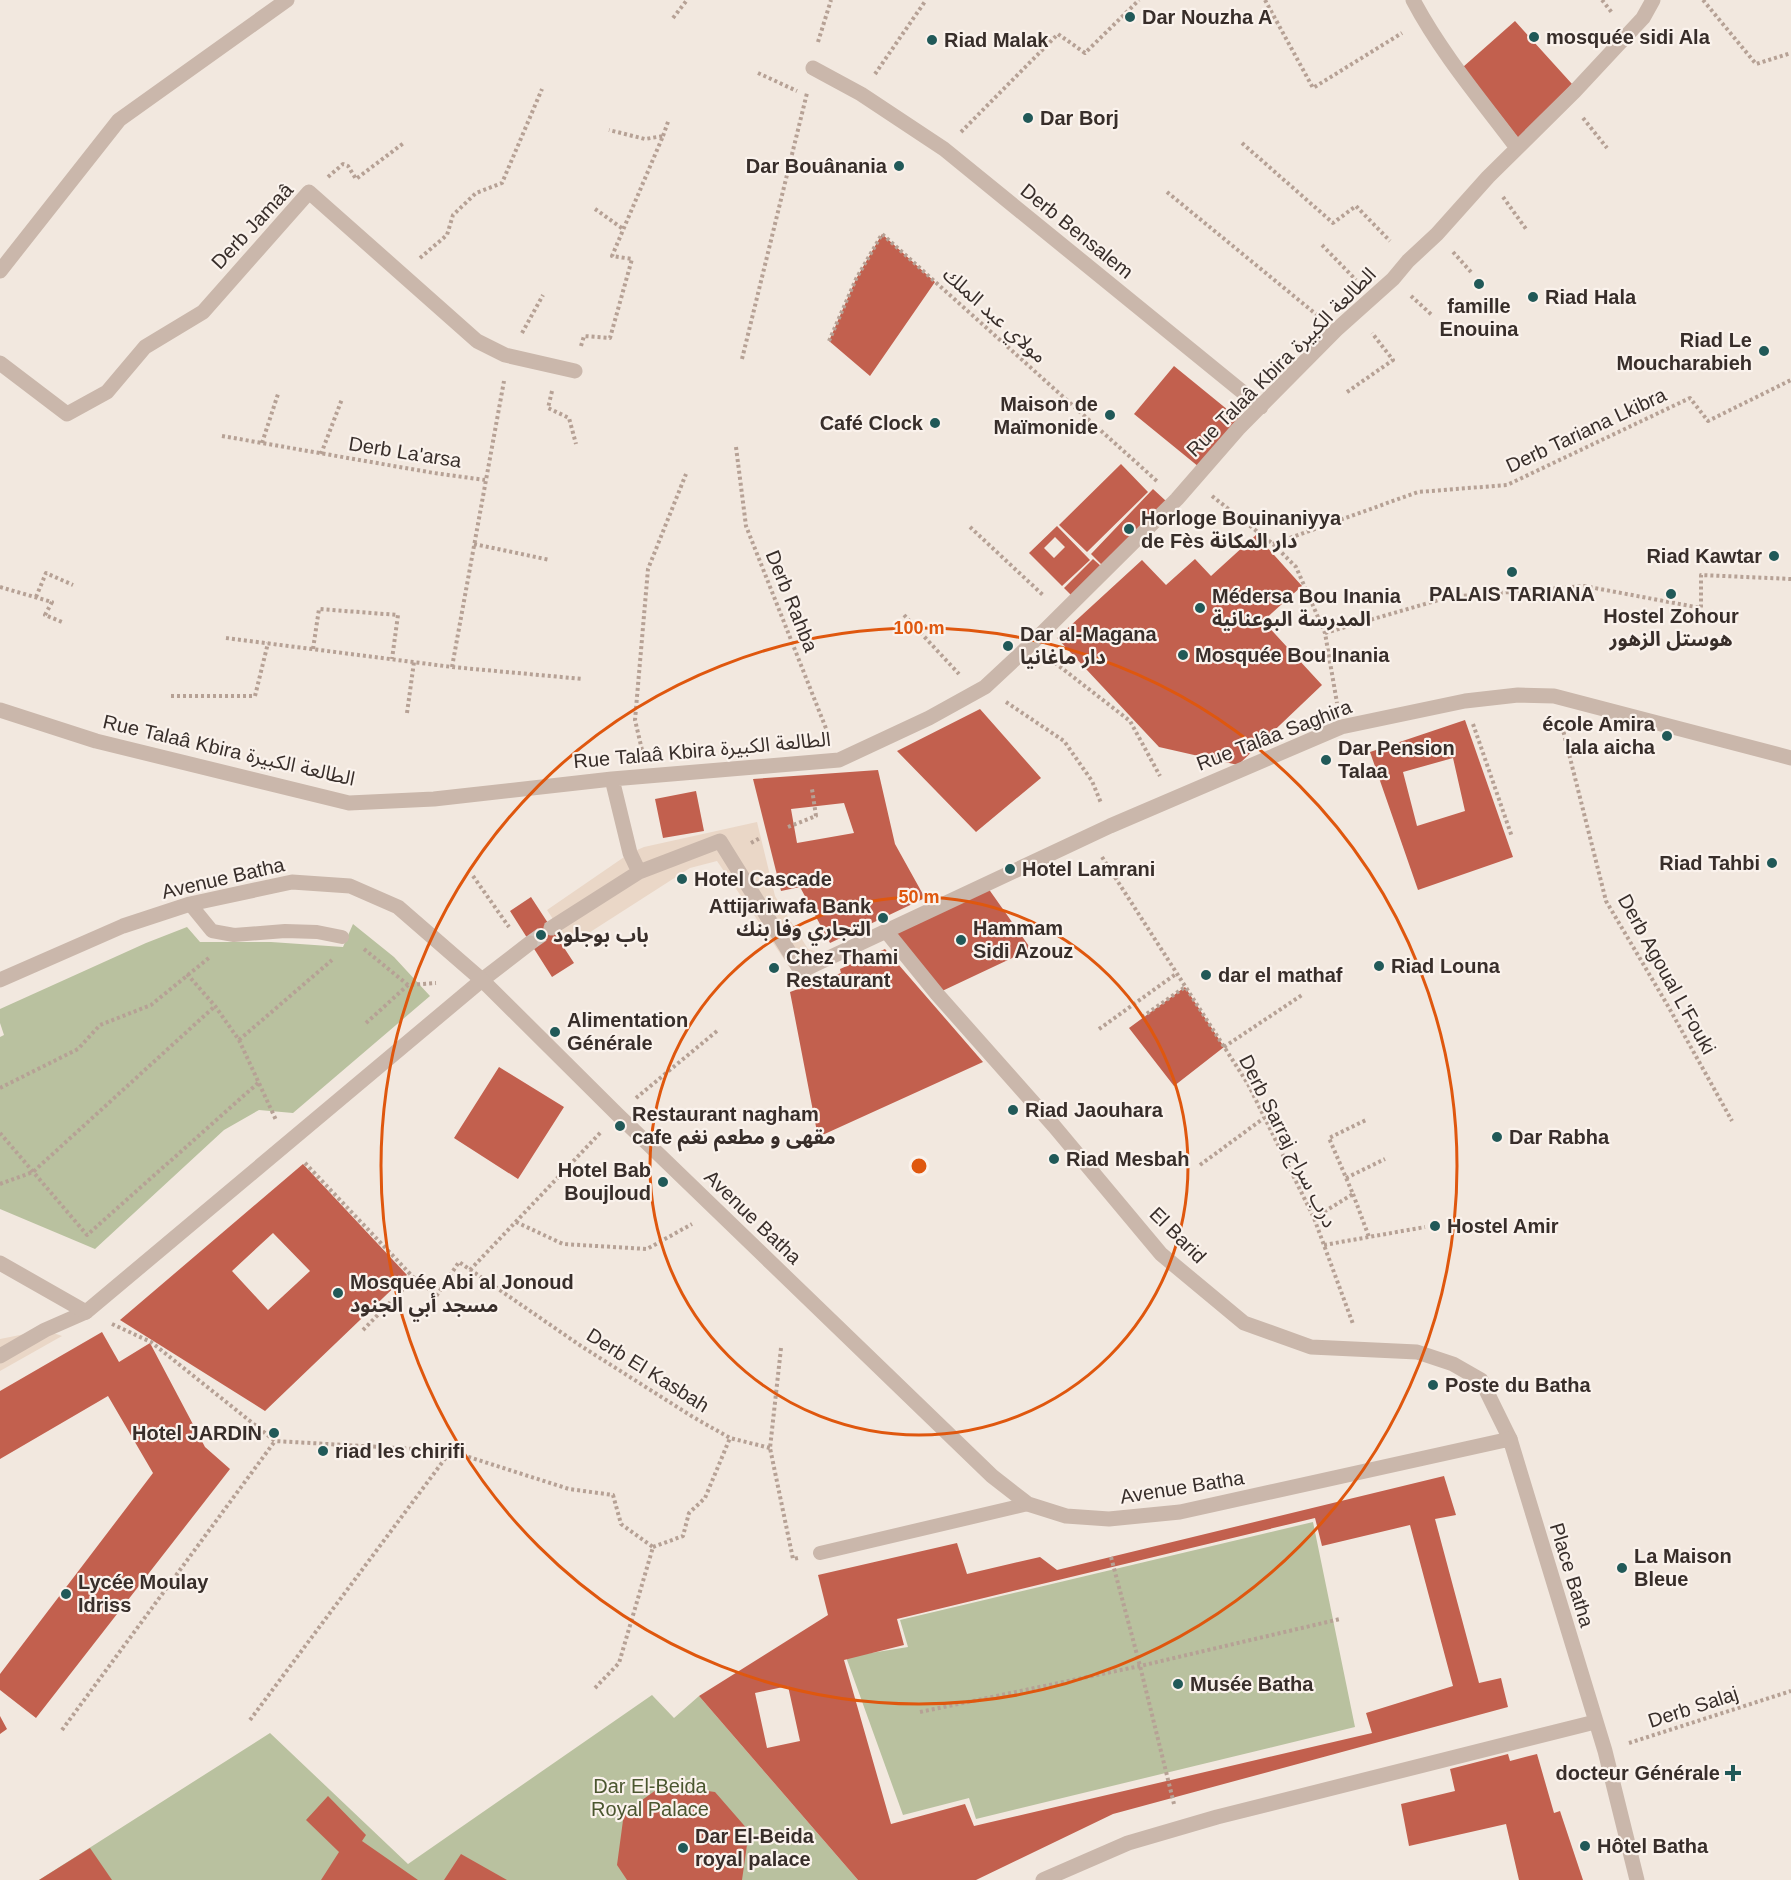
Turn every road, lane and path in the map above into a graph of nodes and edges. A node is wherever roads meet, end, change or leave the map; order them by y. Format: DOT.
graph roads {
  1 [pos="287,0"];
  2 [pos="687,0"];
  3 [pos="831,0"];
  4 [pos="926,0"];
  5 [pos="1139,0"];
  6 [pos="1265,0"];
  7 [pos="1413,0"];
  8 [pos="1653,0"];
  9 [pos="1703,0"];
  10 [pos="673,18"];
  11 [pos="1423,20"];
  12 [pos="1791,53"];
  13 [pos="813,68"];
  14 [pos="758,73"];
  15 [pos="542,89"];
  16 [pos="1575,91"];
  17 [pos="861,94"];
  18 [pos="806,95"];
  19 [pos="669,119"];
  20 [pos="609,130"];
  21 [pos="663,136"];
  22 [pos="405,142"];
  23 [pos="1242,143"];
  24 [pos="1517,148"];
  25 [pos="1607,148"];
  26 [pos="944,149"];
  27 [pos="1488,177"];
  28 [pos="309,192"];
  29 [pos="1167,192"];
  30 [pos="595,209"];
  31 [pos="623,229"];
  32 [pos="1526,229"];
  33 [pos="1322,245"];
  34 [pos="1408,261"];
  35 [pos="0,271"];
  36 [pos="401,274"];
  37 [pos="543,295"];
  38 [pos="1373,298"];
  39 [pos="1356,314"];
  40 [pos="1336,330"];
  41 [pos="829,342"];
  42 [pos="508,356"];
  43 [pos="742,359"];
  44 [pos="0,363"];
  45 [pos="558,367"];
  46 [pos="575,371"];
  47 [pos="1791,380"];
  48 [pos="1347,392"];
  49 [pos="278,394"];
  50 [pos="342,399"];
  51 [pos="1261,407"];
  52 [pos="222,436"];
  53 [pos="262,443"];
  54 [pos="576,444"];
  55 [pos="736,447"];
  56 [pos="321,454"];
  57 [pos="686,474"];
  58 [pos="485,480"];
  59 [pos="1192,480"];
  60 [pos="1177,499"];
  61 [pos="970,527"];
  62 [pos="474,544"];
  63 [pos="1273,544"];
  64 [pos="550,560"];
  65 [pos="1791,579"];
  66 [pos="73,585"];
  67 [pos="0,586"];
  68 [pos="36,597"];
  69 [pos="1062,612"];
  70 [pos="904,615"];
  71 [pos="62,622"];
  72 [pos="1325,633"];
  73 [pos="226,638"];
  74 [pos="268,643"];
  75 [pos="1031,644"];
  76 [pos="313,649"];
  77 [pos="392,659"];
  78 [pos="414,662"];
  79 [pos="453,667"];
  80 [pos="583,679"];
  81 [pos="980,690"];
  82 [pos="171,696"];
  83 [pos="1554,696"];
  84 [pos="1465,701"];
  85 [pos="0,710"];
  86 [pos="407,713"];
  87 [pos="1341,727"];
  88 [pos="1791,758"];
  89 [pos="839,760"];
  90 [pos="648,777"];
  91 [pos="612,779"];
  92 [pos="812,789"];
  93 [pos="1171,798"];
  94 [pos="1110,826"];
  95 [pos="788,827"];
  96 [pos="1088,836"];
  97 [pos="1512,837"];
  98 [pos="639,872"];
  99 [pos="473,876"];
  100 [pos="190,904"];
  101 [pos="551,928"];
  102 [pos="886,931"];
  103 [pos="342,937"];
  104 [pos="527,945"];
  105 [pos="363,948"];
  106 [pos="219,955"];
  107 [pos="342,956"];
  108 [pos="321,957"];
  109 [pos="332,960"];
  110 [pos="188,974"];
  111 [pos="1176,974"];
  112 [pos="0,980"];
  113 [pos="482,980"];
  114 [pos="408,985"];
  115 [pos="1185,987"];
  116 [pos="1302,995"];
  117 [pos="215,1006"];
  118 [pos="1142,1017"];
  119 [pos="366,1023"];
  120 [pos="1099,1029"];
  121 [pos="717,1032"];
  122 [pos="238,1040"];
  123 [pos="1224,1047"];
  124 [pos="258,1083"];
  125 [pos="0,1088"];
  126 [pos="617,1114"];
  127 [pos="1264,1118"];
  128 [pos="1366,1120"];
  129 [pos="1732,1121"];
  130 [pos="0,1133"];
  131 [pos="287,1144"];
  132 [pos="1385,1159"];
  133 [pos="1200,1165"];
  134 [pos="33,1172"];
  135 [pos="1346,1178"];
  136 [pos="0,1184"];
  137 [pos="1353,1194"];
  138 [pos="716,1210"];
  139 [pos="1314,1218"];
  140 [pos="516,1222"];
  141 [pos="1425,1227"];
  142 [pos="1369,1237"];
  143 [pos="1324,1245"];
  144 [pos="3,1268"];
  145 [pos="470,1270"];
  146 [pos="414,1278"];
  147 [pos="86,1312"];
  148 [pos="363,1330"];
  149 [pos="781,1348"];
  150 [pos="1362,1349"];
  151 [pos="0,1356"];
  152 [pos="730,1438"];
  153 [pos="1510,1439"];
  154 [pos="275,1441"];
  155 [pos="770,1448"];
  156 [pos="450,1451"];
  157 [pos="1028,1504"];
  158 [pos="652,1547"];
  159 [pos="820,1553"];
  160 [pos="1111,1557"];
  161 [pos="793,1559"];
  162 [pos="1340,1620"];
  163 [pos="1140,1666"];
  164 [pos="596,1688"];
  165 [pos="1791,1691"];
  166 [pos="920,1712"];
  167 [pos="250,1720"];
  168 [pos="1594,1722"];
  169 [pos="62,1730"];
  170 [pos="1605,1751"];
  171 [pos="1180,1828"];
  172 [pos="1043,1880"];
  173 [pos="1637,1880"];
  1 -- 35 [label="street"];
  2 -- 10 [label="path"];
  3 -- 13 [label="path"];
  4 -- 17 [label="path"];
  5 -- 26 [label="path"];
  6 -- 11 [label="path"];
  7 -- 11 [label="street"];
  8 -- 16 [label="street, Rue Talaâ Kbira الطالعة الكبيرة"];
  9 -- 12 [label="path"];
  11 -- 24 [label="street"];
  13 -- 17 [label="street, Derb Bensalem"];
  13 -- 18 [label="path"];
  14 -- 18 [label="path"];
  15 -- 36 [label="path"];
  16 -- 24 [label="street, Rue Talaâ Kbira الطالعة الكبيرة"];
  16 -- 25 [label="path"];
  17 -- 26 [label="street, Derb Bensalem"];
  18 -- 43 [label="path"];
  19 -- 21 [label="path"];
  20 -- 21 [label="path"];
  21 -- 31 [label="path"];
  22 -- 28 [label="path"];
  23 -- 34 [label="path"];
  24 -- 27 [label="street, Rue Talaâ Kbira الطالعة الكبيرة"];
  26 -- 51 [label="street, Derb Bensalem"];
  27 -- 32 [label="path"];
  27 -- 34 [label="street, Rue Talaâ Kbira الطالعة الكبيرة"];
  28 -- 36 [label="street, Derb Jamaâ"];
  28 -- 44 [label="street, Derb Jamaâ"];
  29 -- 40 [label="path"];
  30 -- 31 [label="path"];
  31 -- 46 [label="path"];
  33 -- 38 [label="path"];
  34 -- 38 [label="street, Rue Talaâ Kbira الطالعة الكبيرة"];
  36 -- 42 [label="street, Derb Jamaâ"];
  37 -- 42 [label="path"];
  38 -- 39 [label="street, Rue Talaâ Kbira الطالعة الكبيرة"];
  39 -- 40 [label="street, Rue Talaâ Kbira الطالعة الكبيرة"];
  39 -- 48 [label="path"];
  40 -- 51 [label="street, Rue Talaâ Kbira الطالعة الكبيرة"];
  41 -- 60 [label="path, مولاي عبد الملك"];
  42 -- 45 [label="street, Derb Jamaâ"];
  42 -- 58 [label="path"];
  45 -- 46 [label="street, Derb Jamaâ"];
  45 -- 54 [label="path"];
  47 -- 63 [label="path, Derb Tariana Lkibra"];
  49 -- 53 [label="path"];
  50 -- 56 [label="path, Derb La'arsa"];
  51 -- 59 [label="street, Rue Talaâ Kbira الطالعة الكبيرة"];
  52 -- 56 [label="path, Derb La'arsa"];
  55 -- 89 [label="path, Derb Rahba"];
  56 -- 58 [label="path, Derb La'arsa"];
  57 -- 90 [label="path"];
  58 -- 62 [label="path"];
  59 -- 60 [label="street, Rue Talaâ Kbira الطالعة الكبيرة"];
  59 -- 63 [label="path"];
  60 -- 69 [label="street, Rue Talaâ Kbira الطالعة الكبيرة"];
  61 -- 69 [label="path"];
  62 -- 64 [label="path"];
  62 -- 79 [label="path"];
  63 -- 72 [label="path"];
  65 -- 72 [label="path"];
  66 -- 68 [label="path"];
  67 -- 68 [label="path"];
  68 -- 71 [label="path"];
  69 -- 75 [label="street, Rue Talaâ Kbira الطالعة الكبيرة"];
  70 -- 81 [label="path"];
  72 -- 87 [label="path"];
  73 -- 74 [label="path"];
  74 -- 76 [label="path"];
  74 -- 82 [label="path"];
  75 -- 81 [label="street, Rue Talaâ Kbira الطالعة الكبيرة"];
  75 -- 93 [label="path"];
  76 -- 77 [label="path"];
  76 -- 77 [label="path"];
  77 -- 78 [label="path"];
  78 -- 79 [label="path"];
  78 -- 86 [label="path"];
  79 -- 80 [label="path"];
  81 -- 89 [label="street, Rue Talaâ Kbira الطالعة الكبيرة"];
  81 -- 94 [label="path"];
  83 -- 84 [label="street, Rue Talâa Saghira"];
  83 -- 88 [label="street, Rue Talâa Saghira"];
  83 -- 129 [label="path, Derb Agoual L'Fouki"];
  84 -- 87 [label="street, Rue Talâa Saghira"];
  84 -- 97 [label="path"];
  85 -- 91 [label="street, Rue Talaâ Kbira الطالعة الكبيرة"];
  87 -- 93 [label="street, Rue Talâa Saghira"];
  89 -- 90 [label="street, Rue Talaâ Kbira الطالعة الكبيرة"];
  90 -- 91 [label="street, Rue Talaâ Kbira الطالعة الكبيرة"];
  91 -- 98 [label="street"];
  92 -- 95 [label="path"];
  93 -- 94 [label="street, Rue Talâa Saghira"];
  94 -- 96 [label="street, Rue Talâa Saghira"];
  96 -- 102 [label="street, Rue Talâa Saghira"];
  96 -- 111 [label="path, Derb Sarraj درب سراج"];
  98 -- 101 [label="street"];
  98 -- 102 [label="street, Rue Talâa Saghira"];
  99 -- 104 [label="path"];
  100 -- 103 [label="lane"];
  100 -- 112 [label="street, Avenue Batha"];
  100 -- 113 [label="street, Avenue Batha"];
  102 -- 150 [label="street, El Barid"];
  104 -- 113 [label="street"];
  105 -- 114 [label="path"];
  106 -- 110 [label="path"];
  107 -- 109 [label="path"];
  108 -- 109 [label="path"];
  109 -- 122 [label="path"];
  110 -- 117 [label="path"];
  110 -- 125 [label="path"];
  111 -- 115 [label="path, Derb Sarraj درب سراج"];
  111 -- 120 [label="path"];
  113 -- 114 [label="path"];
  113 -- 126 [label="street, Avenue Batha"];
  113 -- 131 [label="street"];
  114 -- 119 [label="path"];
  115 -- 118 [label="path"];
  115 -- 123 [label="path, Derb Sarraj درب سراج"];
  116 -- 123 [label="path"];
  117 -- 122 [label="path"];
  117 -- 134 [label="path"];
  121 -- 126 [label="path"];
  122 -- 124 [label="path"];
  123 -- 127 [label="path, Derb Sarraj درب سراج"];
  124 -- 131 [label="path"];
  124 -- 134 [label="path"];
  126 -- 138 [label="street, Avenue Batha"];
  126 -- 140 [label="path"];
  127 -- 133 [label="path"];
  127 -- 139 [label="path, Derb Sarraj درب سراج"];
  128 -- 135 [label="path"];
  130 -- 134 [label="path"];
  131 -- 146 [label="path"];
  131 -- 147 [label="street"];
  132 -- 135 [label="path"];
  134 -- 136 [label="path"];
  135 -- 137 [label="path"];
  137 -- 139 [label="path"];
  137 -- 142 [label="path"];
  138 -- 140 [label="path"];
  138 -- 157 [label="street, Avenue Batha"];
  139 -- 143 [label="path, Derb Sarraj درب سراج"];
  140 -- 145 [label="path"];
  141 -- 142 [label="path"];
  142 -- 143 [label="path"];
  143 -- 150 [label="path, Derb Sarraj درب سراج"];
  144 -- 147 [label="street"];
  145 -- 146 [label="path"];
  145 -- 152 [label="path, Derb El Kasbah"];
  146 -- 148 [label="path"];
  147 -- 151 [label="street"];
  147 -- 154 [label="path"];
  149 -- 155 [label="path"];
  150 -- 153 [label="street, El Barid"];
  152 -- 155 [label="path, Derb El Kasbah"];
  152 -- 158 [label="path"];
  153 -- 157 [label="street, Avenue Batha"];
  153 -- 168 [label="street, Place Batha"];
  154 -- 156 [label="path"];
  154 -- 169 [label="path"];
  155 -- 161 [label="path"];
  156 -- 158 [label="path"];
  156 -- 167 [label="path"];
  157 -- 159 [label="lane"];
  158 -- 164 [label="path"];
  160 -- 163 [label="path"];
  162 -- 163 [label="path"];
  163 -- 166 [label="path"];
  163 -- 171 [label="path"];
  165 -- 170 [label="path, Derb Salaj"];
  168 -- 170 [label="street"];
  168 -- 171 [label="street"];
  170 -- 173 [label="street"];
  171 -- 172 [label="street"];
}
